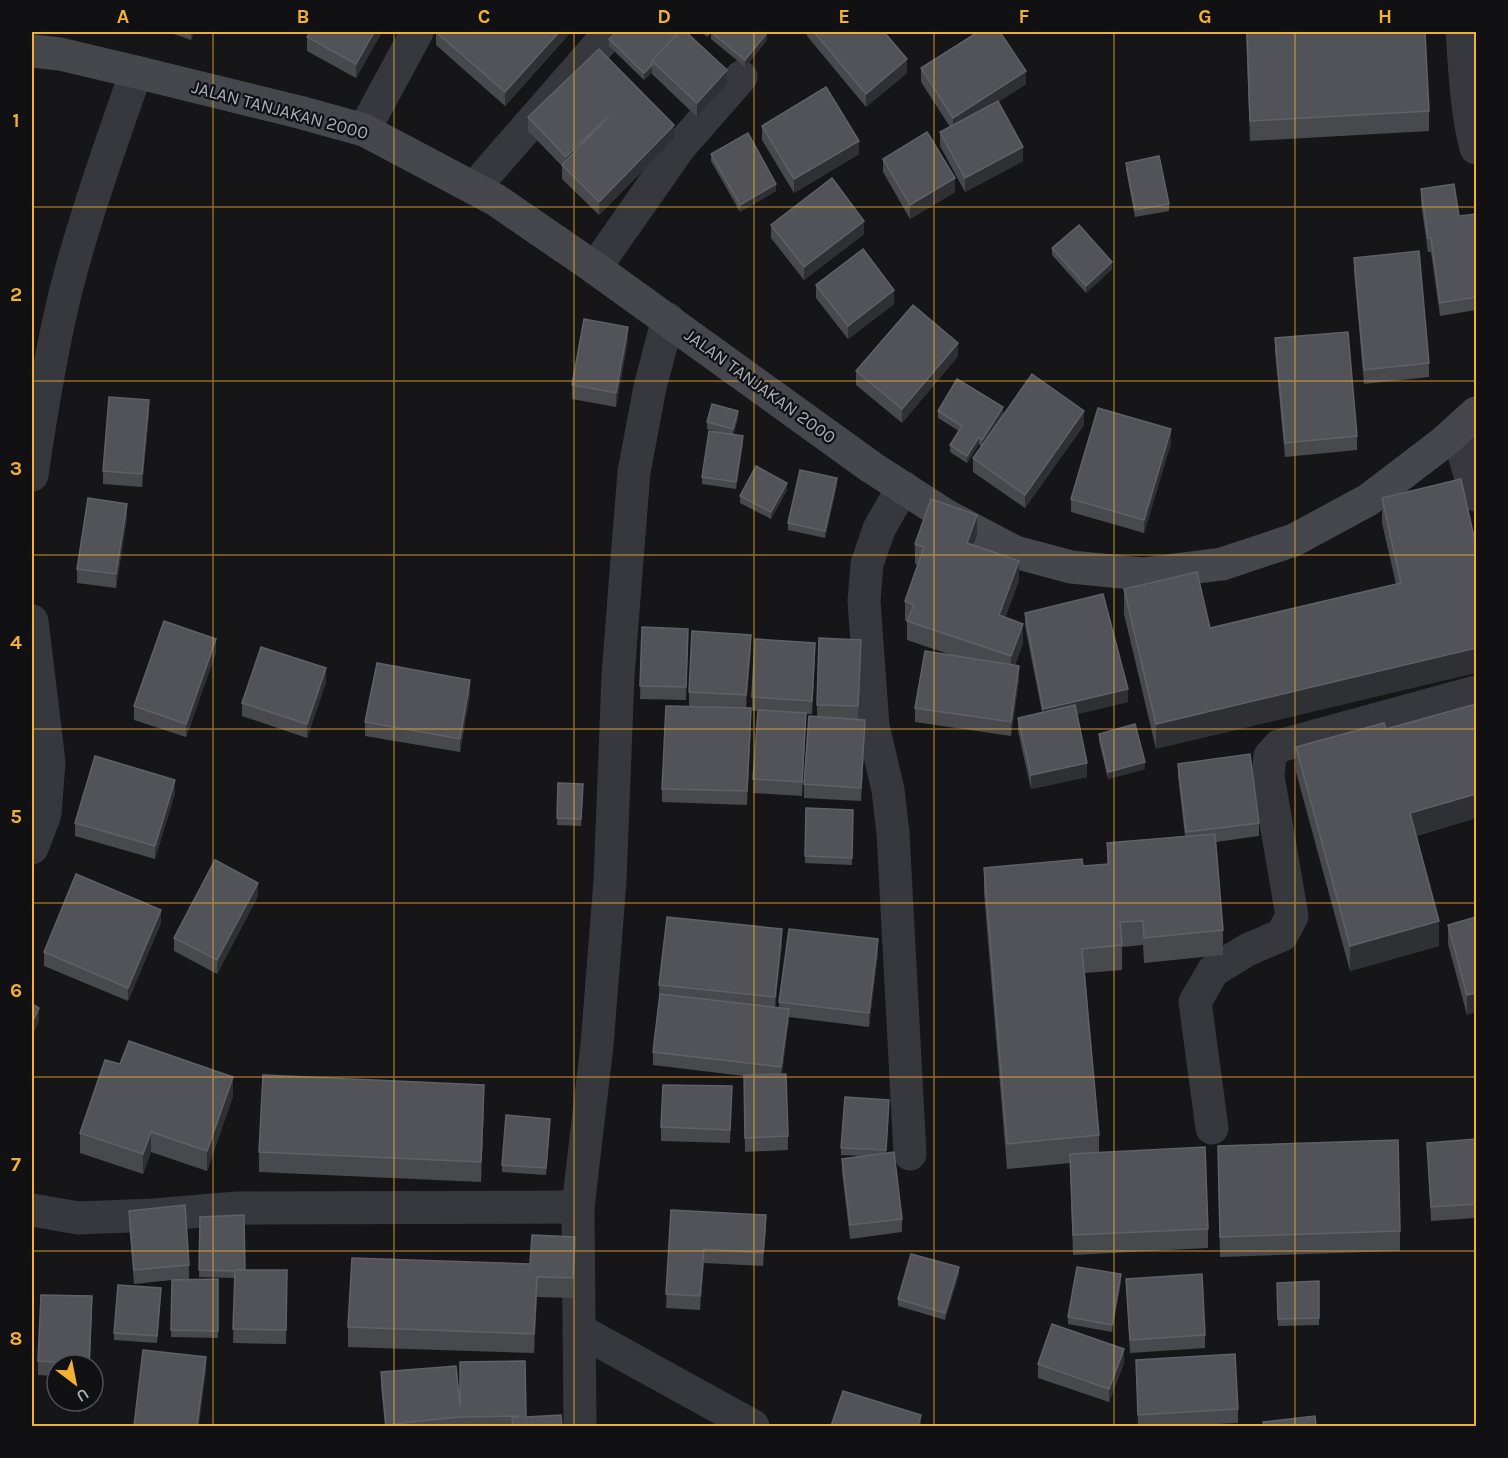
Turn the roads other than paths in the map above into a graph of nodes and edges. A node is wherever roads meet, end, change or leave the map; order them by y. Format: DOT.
graph roads {
  1 [pos="417,32"];
  2 [pos="610,32"];
  3 [pos="1462,32"];
  4 [pos="32,51"];
  5 [pos="136,72"];
  6 [pos="741,77"];
  7 [pos="364,130"];
  8 [pos="1476,148"];
  9 [pos="474,188"];
  10 [pos="596,268"];
  11 [pos="668,319"];
  12 [pos="1467,422"];
  13 [pos="32,475"];
  14 [pos="903,488"];
  15 [pos="1476,495"];
  16 [pos="32,621"];
  17 [pos="1476,692"];
  18 [pos="32,848"];
  19 [pos="1212,1128"];
  20 [pos="910,1154"];
  21 [pos="578,1207"];
  22 [pos="32,1210"];
  23 [pos="579,1330"];
  24 [pos="580,1426"];
  25 [pos="753,1426"];
  1 -- 7 [label="street"];
  2 -- 9 [label="street"];
  3 -- 8 [label="street"];
  4 -- 5 [label="street, JALAN TANJAKAN 2000"];
  5 -- 7 [label="street, JALAN TANJAKAN 2000"];
  5 -- 13 [label="street"];
  6 -- 10 [label="street"];
  7 -- 9 [label="street, JALAN TANJAKAN 2000"];
  9 -- 10 [label="street, JALAN TANJAKAN 2000"];
  10 -- 11 [label="street, JALAN TANJAKAN 2000"];
  11 -- 14 [label="street, JALAN TANJAKAN 2000"];
  11 -- 21 [label="street"];
  12 -- 14 [label="street, JALAN TANJAKAN 2000"];
  12 -- 15 [label="street"];
  14 -- 20 [label="street"];
  16 -- 18 [label="street"];
  17 -- 19 [label="street"];
  21 -- 22 [label="street"];
  21 -- 23 [label="street"];
  23 -- 24 [label="street"];
  23 -- 25 [label="street"];
}
